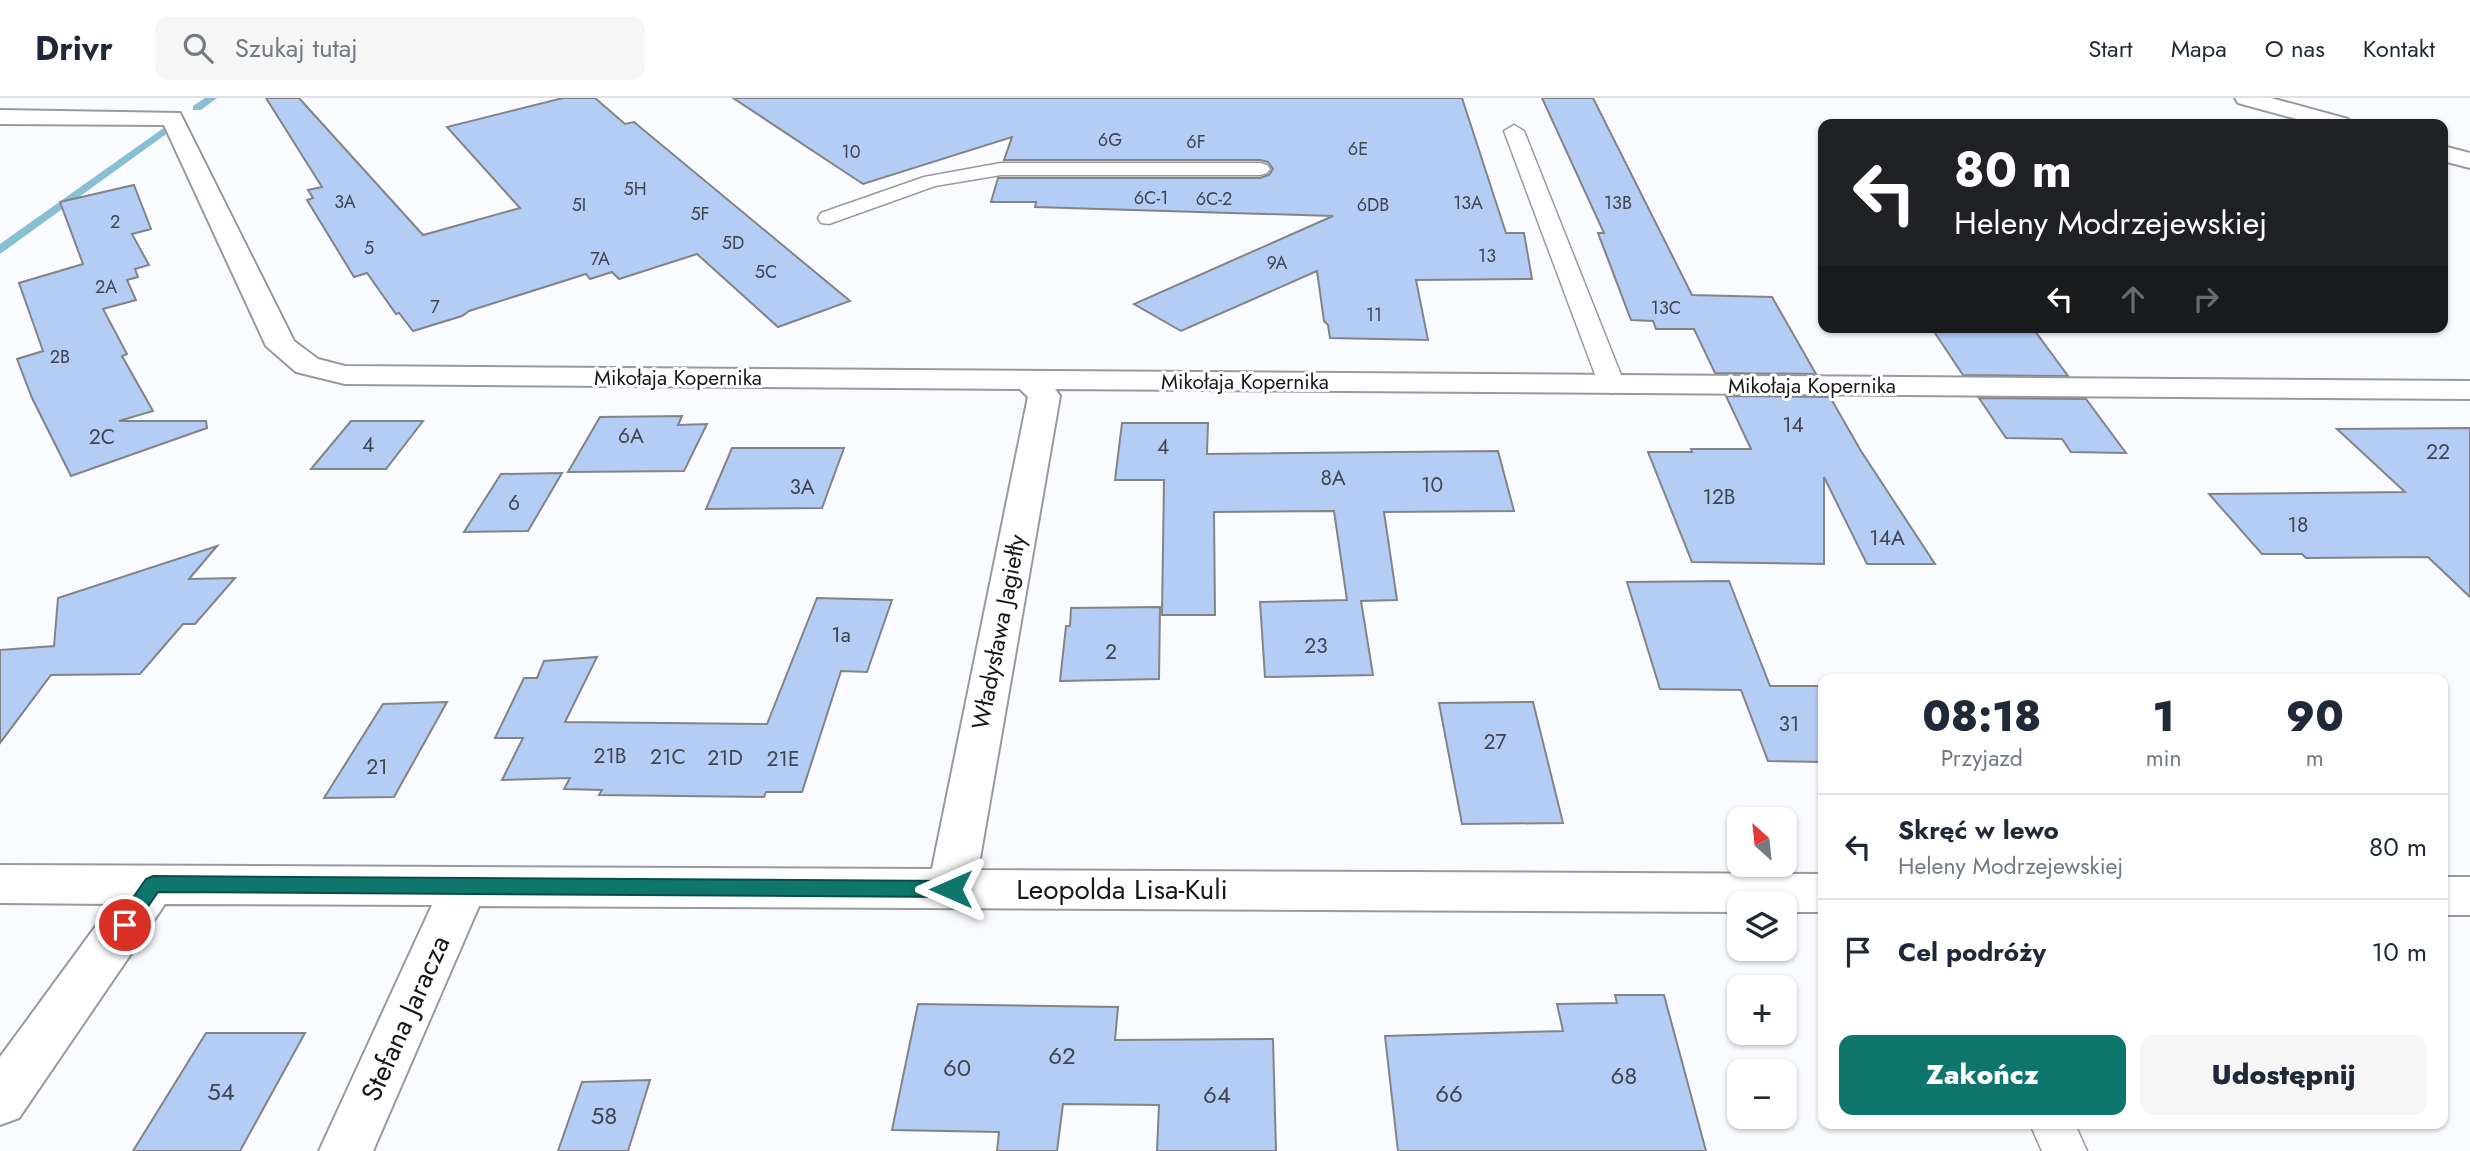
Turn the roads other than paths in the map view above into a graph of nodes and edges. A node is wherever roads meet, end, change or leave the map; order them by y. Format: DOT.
graph roads {
  1 [pos="2246,98"];
  2 [pos="2340,98"];
  3 [pos="0,117"];
  4 [pos="2314,117"];
  5 [pos="2321,119"];
  6 [pos="1514,131"];
  7 [pos="2448,154"];
  8 [pos="2470,161"];
  9 [pos="1260,169"];
  10 [pos="829,218"];
  11 [pos="1030,380"];
  12 [pos="1612,385"];
  13 [pos="2470,390"];
  14 [pos="0,884"];
  15 [pos="153,884"];
  16 [pos="464,886"];
  17 [pos="951,889"];
  18 [pos="1818,893"];
  19 [pos="2448,896"];
  20 [pos="2470,896"];
  21 [pos="0,1100"];
  22 [pos="2054,1129"];
  23 [pos="346,1151"];
  24 [pos="2065,1151"];
  1 -- 4 [label="street"];
  2 -- 4 [label="street"];
  3 -- 11 [label="street, Mikołaja Kopernika"];
  4 -- 5 [label="street"];
  6 -- 12 [label="lane"];
  7 -- 8 [label="street"];
  9 -- 10 [label="lane"];
  11 -- 12 [label="street, Mikołaja Kopernika"];
  11 -- 17 [label="street, Władysława Jagiełły"];
  12 -- 13 [label="street, Mikołaja Kopernika"];
  14 -- 15 [label="street, Leopolda Lisa-Kuli"];
  15 -- 16 [label="street, Leopolda Lisa-Kuli"];
  15 -- 21 [label="street"];
  16 -- 17 [label="street, Leopolda Lisa-Kuli"];
  16 -- 23 [label="street, Stefana Jaracza"];
  17 -- 18 [label="street, Leopolda Lisa-Kuli"];
  19 -- 20 [label="street"];
  22 -- 24 [label="lane"];
}
